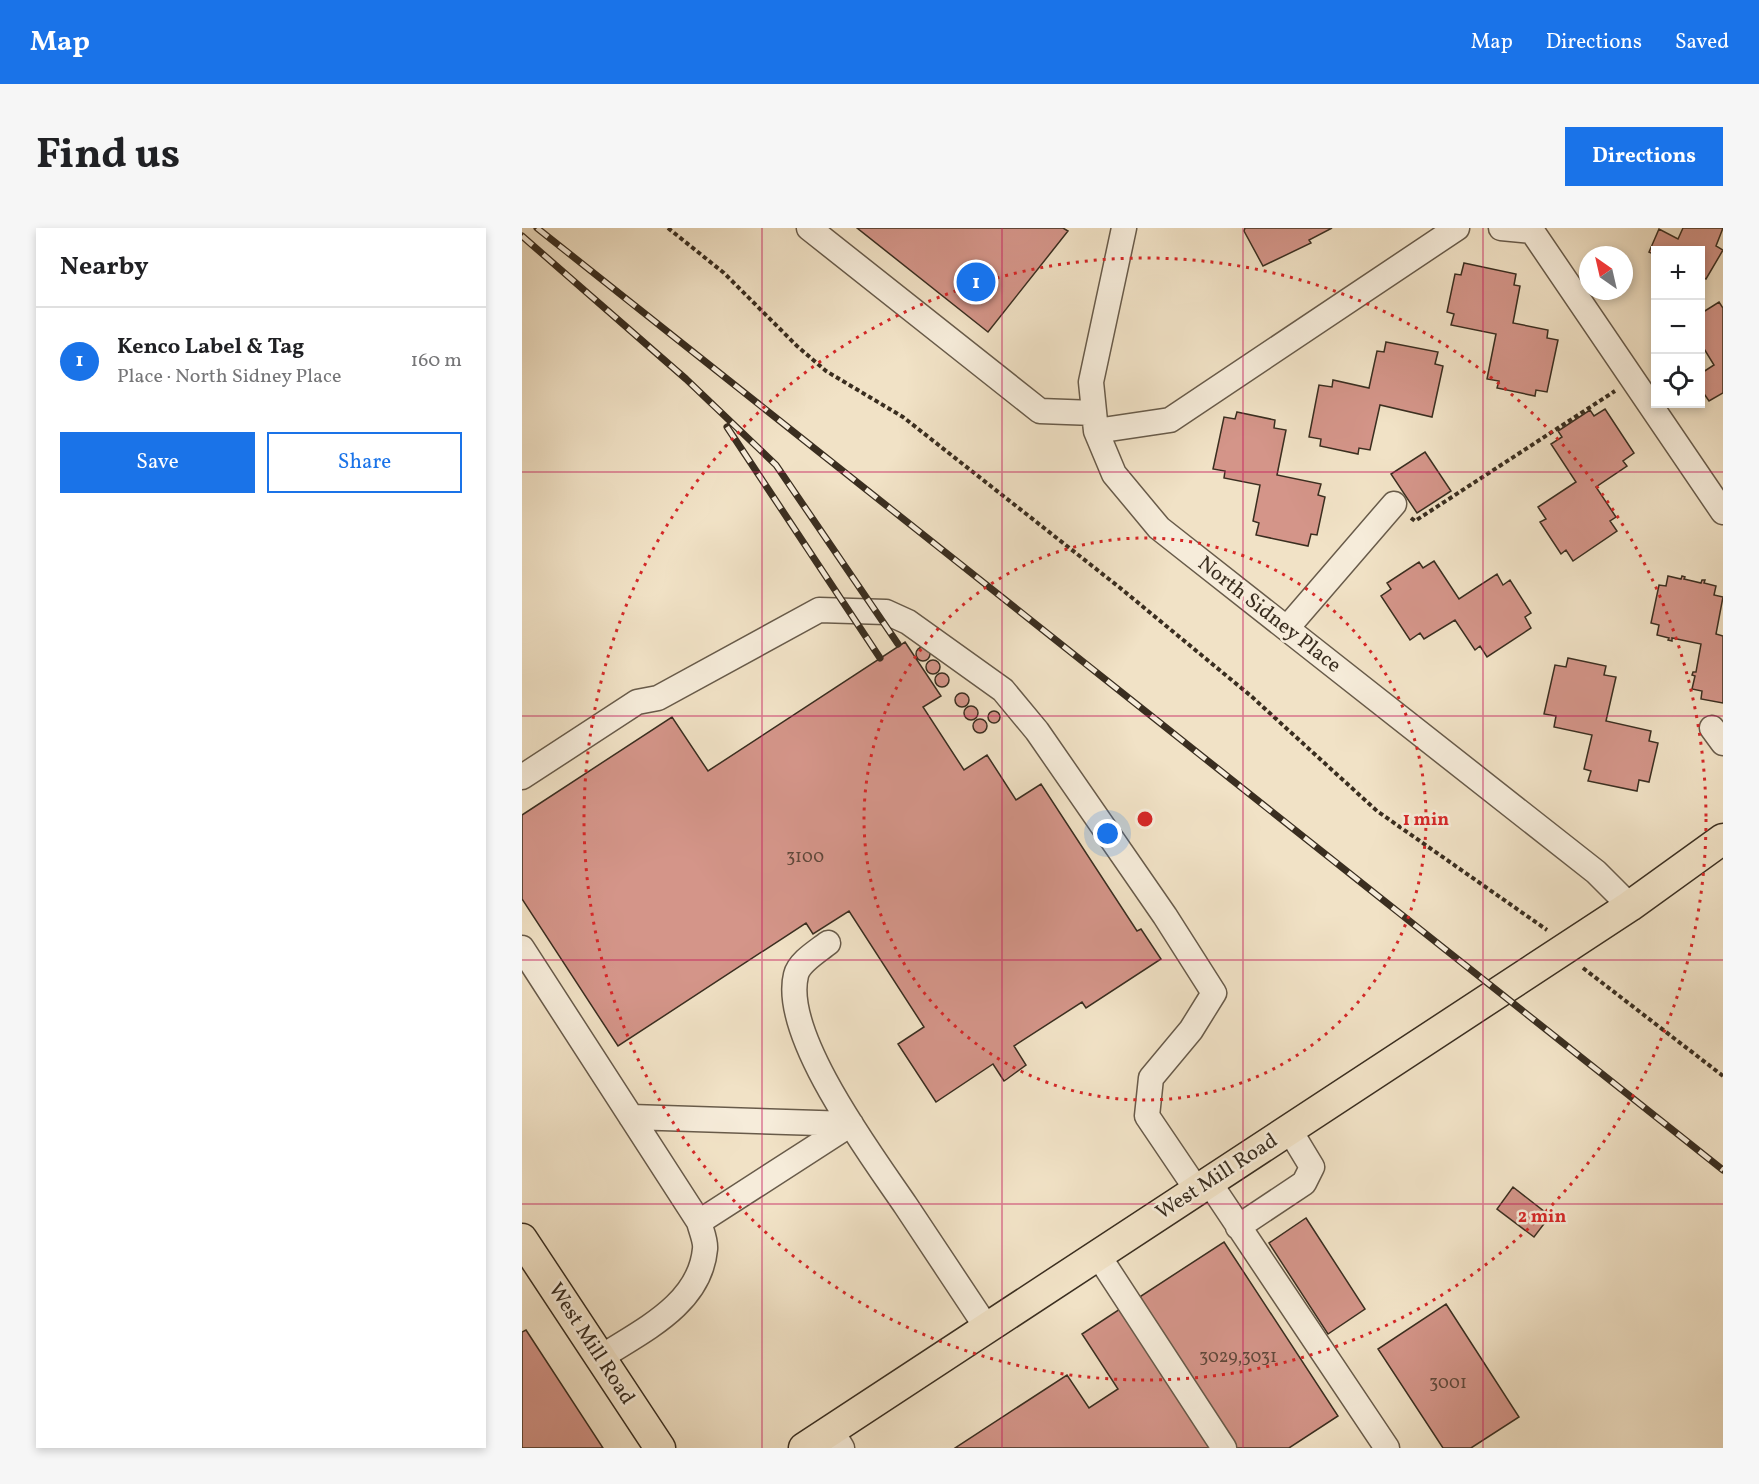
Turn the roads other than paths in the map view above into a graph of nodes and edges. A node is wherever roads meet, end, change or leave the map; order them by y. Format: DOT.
graph roads {
  1 [pos="809,228"];
  2 [pos="1124,228"];
  3 [pos="1457,228"];
  4 [pos="1501,228"];
  5 [pos="1095,422"];
  6 [pos="1394,504"];
  7 [pos="1723,512"];
  8 [pos="1287,628"];
  9 [pos="522,777"];
  10 [pos="1723,839"];
  11 [pos="1723,853"];
  12 [pos="1630,906"];
  13 [pos="828,943"];
  14 [pos="522,948"];
  15 [pos="631,1117"];
  16 [pos="851,1124"];
  17 [pos="1290,1129"];
  18 [pos="1203,1186"];
  19 [pos="699,1222"];
  20 [pos="1238,1227"];
  21 [pos="522,1239"];
  22 [pos="1098,1255"];
  23 [pos="987,1328"];
  24 [pos="600,1358"];
  25 [pos="837,1439"];
  26 [pos="660,1448"];
  27 [pos="804,1448"];
  28 [pos="1224,1448"];
  29 [pos="1387,1448"];
  1 -- 5 [label="street"];
  2 -- 5 [label="street, North Sidney Place"];
  3 -- 5 [label="street"];
  4 -- 7 [label="street"];
  5 -- 8 [label="street, North Sidney Place"];
  6 -- 8 [label="street"];
  8 -- 12 [label="street, North Sidney Place"];
  9 -- 18 [label="street"];
  10 -- 12 [label="main road, West Mill Road"];
  11 -- 12 [label="main road, West Mill Road"];
  12 -- 17 [label="main road, West Mill Road"];
  13 -- 16 [label="street"];
  14 -- 15 [label="street"];
  15 -- 16 [label="street"];
  15 -- 19 [label="street"];
  16 -- 19 [label="street"];
  16 -- 23 [label="street"];
  17 -- 18 [label="main road, West Mill Road"];
  17 -- 20 [label="street"];
  18 -- 20 [label="street"];
  18 -- 22 [label="main road, West Mill Road"];
  19 -- 24 [label="street"];
  20 -- 29 [label="street"];
  21 -- 24 [label="main road, West Mill Road"];
  22 -- 23 [label="main road, West Mill Road"];
  22 -- 28 [label="street"];
  23 -- 25 [label="main road, West Mill Road"];
  24 -- 26 [label="main road, West Mill Road"];
  25 -- 27 [label="main road, West Mill Road"];
}
